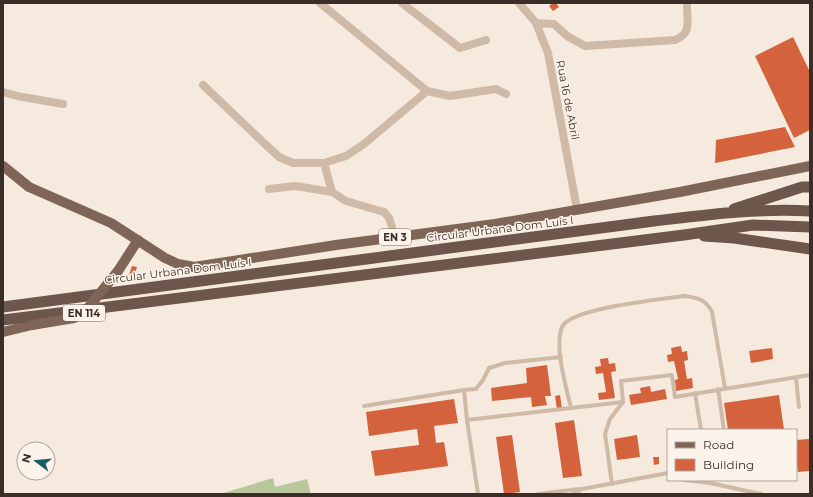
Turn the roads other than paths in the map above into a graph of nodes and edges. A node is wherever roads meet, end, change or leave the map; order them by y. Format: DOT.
graph roads {
  1 [pos="402,3"];
  2 [pos="519,3"];
  3 [pos="323,4"];
  4 [pos="687,6"];
  5 [pos="536,23"];
  6 [pos="486,40"];
  7 [pos="203,85"];
  8 [pos="427,91"];
  9 [pos="3,92"];
  10 [pos="506,94"];
  11 [pos="63,104"];
  12 [pos="324,163"];
  13 [pos="3,166"];
  14 [pos="810,166"];
  15 [pos="810,187"];
  16 [pos="269,189"];
  17 [pos="332,192"];
  18 [pos="577,209"];
  19 [pos="810,211"];
  20 [pos="716,214"];
  21 [pos="810,227"];
  22 [pos="680,235"];
  23 [pos="393,238"];
  24 [pos="138,240"];
  25 [pos="810,249"];
  26 [pos="3,307"];
  27 [pos="3,320"];
  28 [pos="3,332"];
  29 [pos="561,357"];
  30 [pos="810,375"];
  31 [pos="796,378"];
  32 [pos="725,388"];
  33 [pos="718,389"];
  34 [pos="464,390"];
  35 [pos="695,393"];
  36 [pos="622,402"];
  37 [pos="364,406"];
  38 [pos="799,407"];
  39 [pos="571,408"];
  40 [pos="468,420"];
  41 [pos="701,429"];
  42 [pos="724,429"];
  43 [pos="667,473"];
  44 [pos="660,474"];
  45 [pos="667,476"];
  46 [pos="693,481"];
  47 [pos="612,484"];
  48 [pos="582,489"];
  49 [pos="478,494"];
  50 [pos="538,494"];
  51 [pos="573,494"];
  52 [pos="761,494"];
  1 -- 6 [label="street"];
  2 -- 5 [label="street, Rua 16 de Abril"];
  3 -- 8 [label="street"];
  4 -- 5 [label="street"];
  5 -- 18 [label="street, Rua 16 de Abril"];
  7 -- 12 [label="street"];
  8 -- 10 [label="street"];
  8 -- 12 [label="street"];
  9 -- 11 [label="street"];
  12 -- 17 [label="street"];
  13 -- 24 [label="main road, EN 3"];
  14 -- 18 [label="main road, EN 3"];
  15 -- 20 [label="highway"];
  16 -- 17 [label="street"];
  17 -- 23 [label="street"];
  18 -- 23 [label="main road, EN 3"];
  19 -- 20 [label="highway, Circular Urbana Dom Luís I"];
  20 -- 26 [label="highway, Circular Urbana Dom Luís I"];
  21 -- 22 [label="highway"];
  22 -- 25 [label="highway"];
  22 -- 27 [label="highway"];
  23 -- 24 [label="main road, EN 3"];
  24 -- 28 [label="main road, EN 114, bridge"];
  29 -- 32 [label="lane"];
  29 -- 34 [label="lane"];
  29 -- 39 [label="lane"];
  30 -- 31 [label="lane"];
  31 -- 32 [label="lane"];
  31 -- 38 [label="lane"];
  32 -- 33 [label="lane"];
  33 -- 35 [label="lane"];
  33 -- 42 [label="lane"];
  34 -- 37 [label="lane"];
  34 -- 40 [label="lane"];
  35 -- 36 [label="lane"];
  35 -- 41 [label="lane"];
  36 -- 39 [label="lane"];
  36 -- 47 [label="lane"];
  39 -- 40 [label="lane"];
  40 -- 49 [label="lane"];
  43 -- 44 [label="lane"];
  44 -- 45 [label="lane"];
  44 -- 47 [label="lane"];
  46 -- 52 [label="lane"];
  47 -- 48 [label="lane"];
  48 -- 50 [label="lane"];
  48 -- 51 [label="lane"];
}
